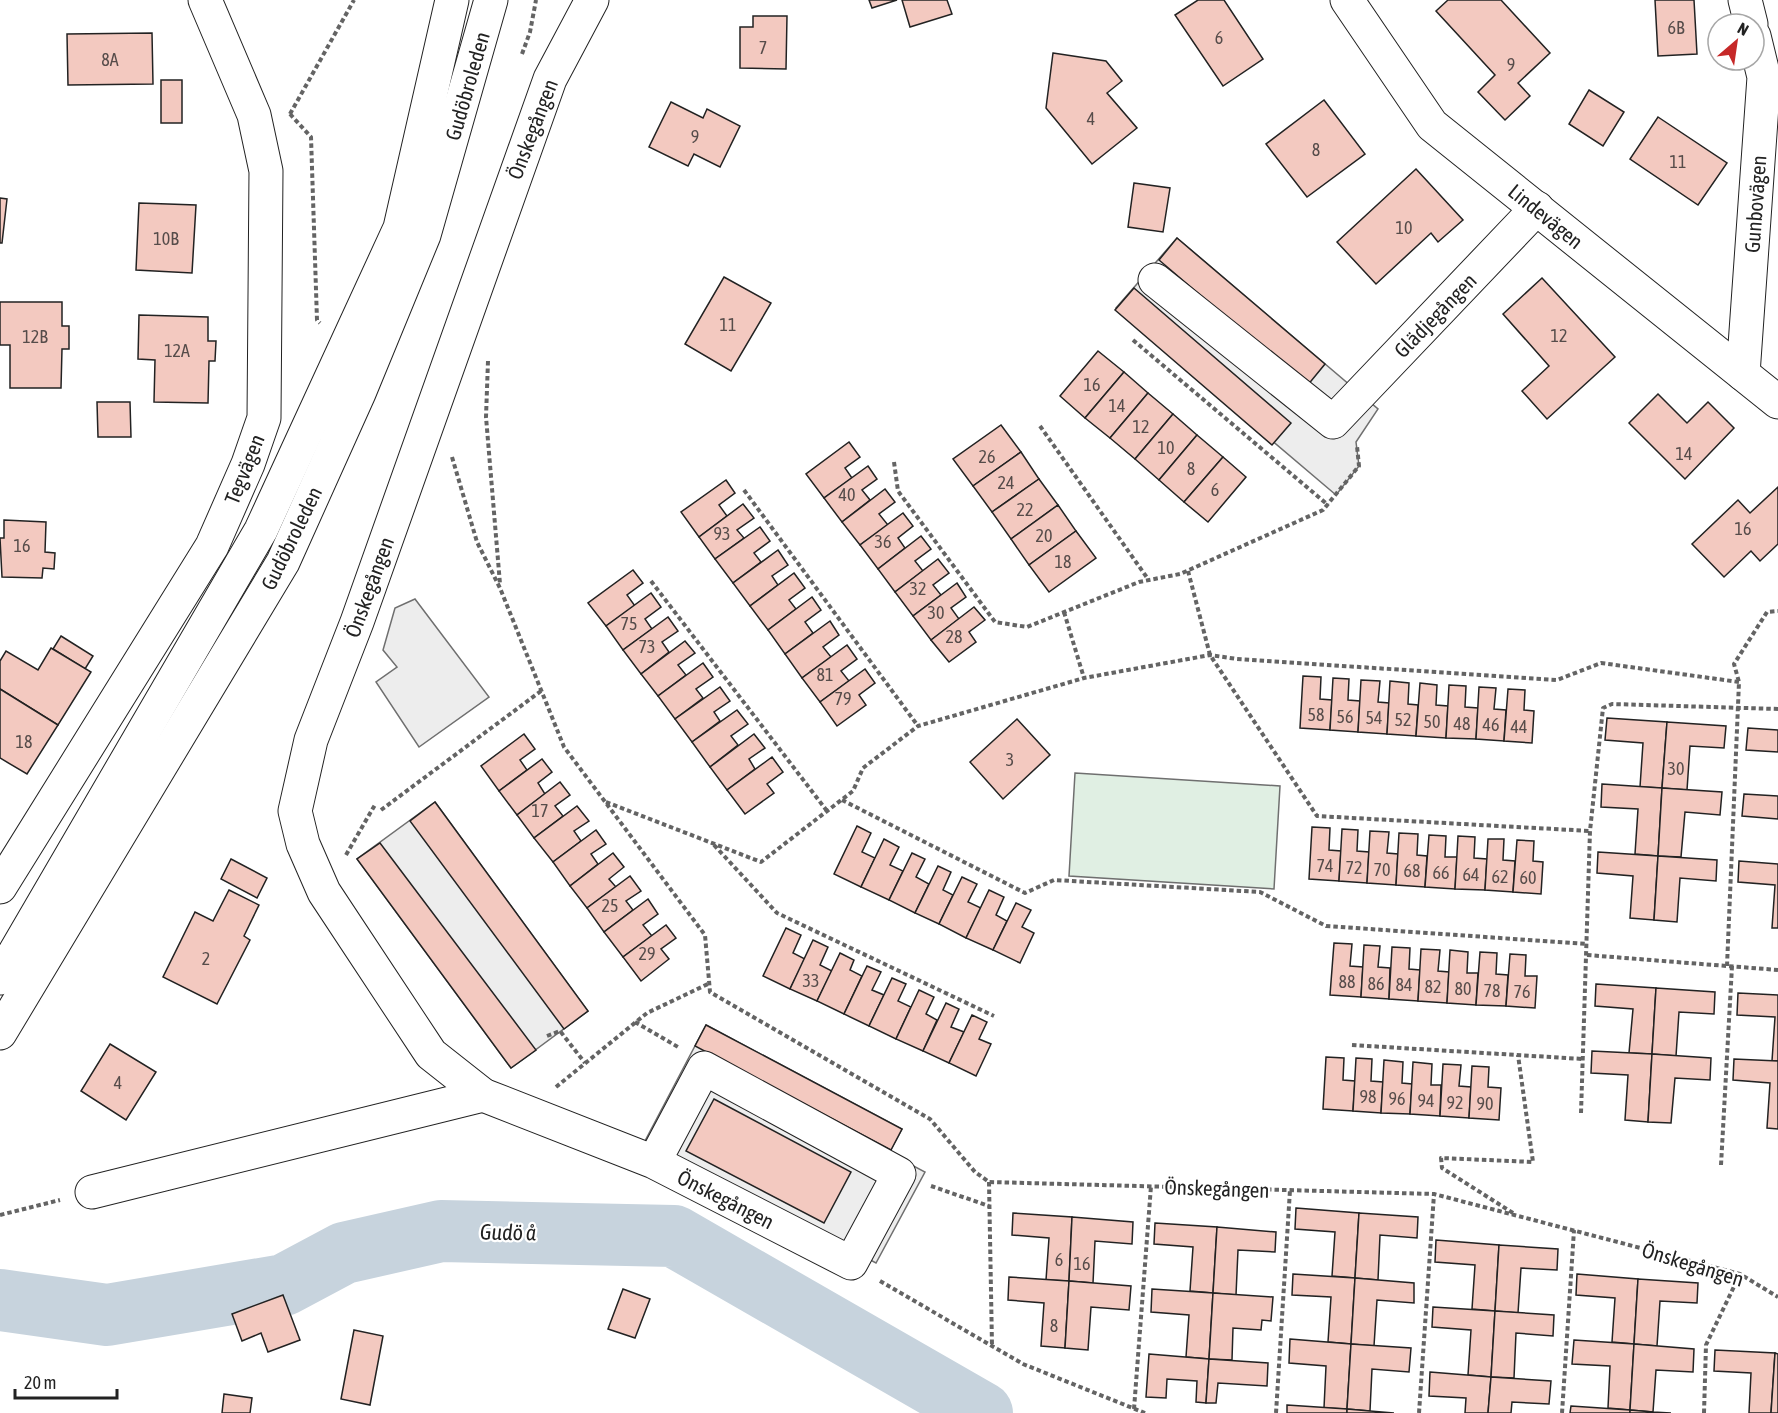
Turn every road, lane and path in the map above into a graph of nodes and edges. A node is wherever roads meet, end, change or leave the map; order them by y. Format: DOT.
graph roads {
  1 [pos="204,0"];
  2 [pos="354,0"];
  3 [pos="452,0"];
  4 [pos="491,0"];
  5 [pos="592,0"];
  6 [pos="1347,0"];
  7 [pos="1771,78"];
  8 [pos="290,114"];
  9 [pos="254,115"];
  10 [pos="1537,208"];
  11 [pos="1155,280"];
  12 [pos="323,328"];
  13 [pos="1133,340"];
  14 [pos="488,358"];
  15 [pos="1743,374"];
  16 [pos="1778,402"];
  17 [pos="1342,413"];
  18 [pos="1040,426"];
  19 [pos="450,453"];
  20 [pos="894,462"];
  21 [pos="744,490"];
  22 [pos="1328,505"];
  23 [pos="1188,571"];
  24 [pos="1148,580"];
  25 [pos="651,581"];
  26 [pos="500,588"];
  27 [pos="1778,611"];
  28 [pos="1064,612"];
  29 [pos="1210,655"];
  30 [pos="1084,678"];
  31 [pos="1739,682"];
  32 [pos="542,691"];
  33 [pos="1738,707"];
  34 [pos="1778,709"];
  35 [pos="918,726"];
  36 [pos="842,800"];
  37 [pos="605,801"];
  38 [pos="376,803"];
  39 [pos="381,810"];
  40 [pos="827,811"];
  41 [pos="1590,831"];
  42 [pos="714,844"];
  43 [pos="0,887"];
  44 [pos="324,892"];
  45 [pos="1587,944"];
  46 [pos="1587,955"];
  47 [pos="1730,966"];
  48 [pos="1778,970"];
  49 [pos="0,978"];
  50 [pos="710,983"];
  51 [pos="994,1016"];
  52 [pos="635,1023"];
  53 [pos="0,1033"];
  54 [pos="547,1036"];
  55 [pos="1352,1045"];
  56 [pos="1518,1055"];
  57 [pos="1583,1059"];
  58 [pos="585,1063"];
  59 [pos="704,1068"];
  60 [pos="483,1095"];
  61 [pos="525,1112"];
  62 [pos="1581,1113"];
  63 [pos="654,1162"];
  64 [pos="1721,1165"];
  65 [pos="899,1174"];
  66 [pos="989,1182"];
  67 [pos="1151,1186"];
  68 [pos="1290,1190"];
  69 [pos="92,1192"];
  70 [pos="1434,1194"];
  71 [pos="990,1206"];
  72 [pos="0,1215"];
  73 [pos="1516,1215"];
  74 [pos="1574,1230"];
  75 [pos="850,1263"];
  76 [pos="1740,1274"];
  77 [pos="1778,1297"];
  78 [pos="992,1347"];
  79 [pos="1134,1409"];
  80 [pos="1144,1413"];
  81 [pos="1276,1413"];
  82 [pos="1419,1413"];
  83 [pos="1562,1413"];
  84 [pos="1704,1413"];
  1 -- 9 [label="street, Tegvägen"];
  2 -- 8 [label="path"];
  3 -- 49 [label="street, Gudöbroleden"];
  4 -- 53 [label="street, Gudöbroleden"];
  5 -- 44 [label="street, Önskegången"];
  6 -- 10 [label="street, Lindevägen"];
  7 -- 15 [label="street, Gunbovägen"];
  8 -- 9 [label="path"];
  8 -- 12 [label="path"];
  9 -- 43 [label="street, Tegvägen"];
  10 -- 15 [label="street, Lindevägen"];
  10 -- 17 [label="street, Glädjegången"];
  11 -- 17 [label="street"];
  13 -- 22 [label="path"];
  14 -- 26 [label="path"];
  15 -- 16 [label="street, Lindevägen"];
  17 -- 22 [label="path"];
  18 -- 24 [label="path"];
  19 -- 26 [label="path"];
  20 -- 28 [label="path"];
  21 -- 35 [label="path"];
  22 -- 23 [label="path"];
  23 -- 24 [label="path"];
  23 -- 29 [label="path"];
  24 -- 28 [label="path"];
  25 -- 40 [label="path"];
  26 -- 32 [label="path"];
  27 -- 31 [label="path"];
  28 -- 30 [label="path"];
  29 -- 30 [label="path"];
  29 -- 31 [label="path"];
  29 -- 41 [label="path"];
  30 -- 35 [label="path"];
  31 -- 33 [label="path"];
  32 -- 37 [label="path"];
  32 -- 39 [label="path"];
  33 -- 34 [label="path"];
  33 -- 41 [label="path"];
  33 -- 47 [label="path"];
  35 -- 36 [label="path"];
  36 -- 40 [label="path"];
  36 -- 45 [label="path"];
  37 -- 42 [label="path"];
  37 -- 50 [label="path"];
  38 -- 44 [label="path"];
  40 -- 42 [label="path"];
  41 -- 45 [label="path"];
  42 -- 51 [label="path"];
  44 -- 60 [label="street, Önskegången"];
  45 -- 46 [label="path"];
  46 -- 47 [label="path"];
  46 -- 57 [label="path"];
  47 -- 48 [label="path"];
  47 -- 64 [label="path"];
  50 -- 52 [label="path"];
  50 -- 66 [label="path"];
  52 -- 58 [label="path"];
  52 -- 59 [label="path"];
  54 -- 58 [label="path"];
  55 -- 56 [label="path"];
  56 -- 57 [label="path"];
  56 -- 73 [label="path"];
  57 -- 62 [label="path"];
  58 -- 61 [label="path"];
  59 -- 63 [label="street"];
  59 -- 65 [label="street"];
  60 -- 61 [label="street, Önskegången"];
  60 -- 69 [label="street"];
  61 -- 63 [label="street, Önskegången"];
  63 -- 75 [label="street, Önskegången"];
  65 -- 71 [label="path"];
  65 -- 75 [label="street"];
  66 -- 67 [label="path, Önskegången"];
  66 -- 71 [label="path"];
  67 -- 68 [label="path, Önskegången"];
  67 -- 79 [label="path"];
  68 -- 70 [label="path, Önskegången"];
  68 -- 81 [label="path"];
  69 -- 72 [label="path"];
  70 -- 73 [label="path, Önskegången"];
  70 -- 82 [label="path"];
  71 -- 78 [label="path"];
  73 -- 74 [label="path, Önskegången"];
  74 -- 76 [label="path, Önskegången"];
  74 -- 83 [label="path"];
  75 -- 78 [label="path"];
  76 -- 77 [label="path, Önskegången"];
  76 -- 84 [label="path"];
  78 -- 79 [label="path"];
  79 -- 80 [label="path"];
}
